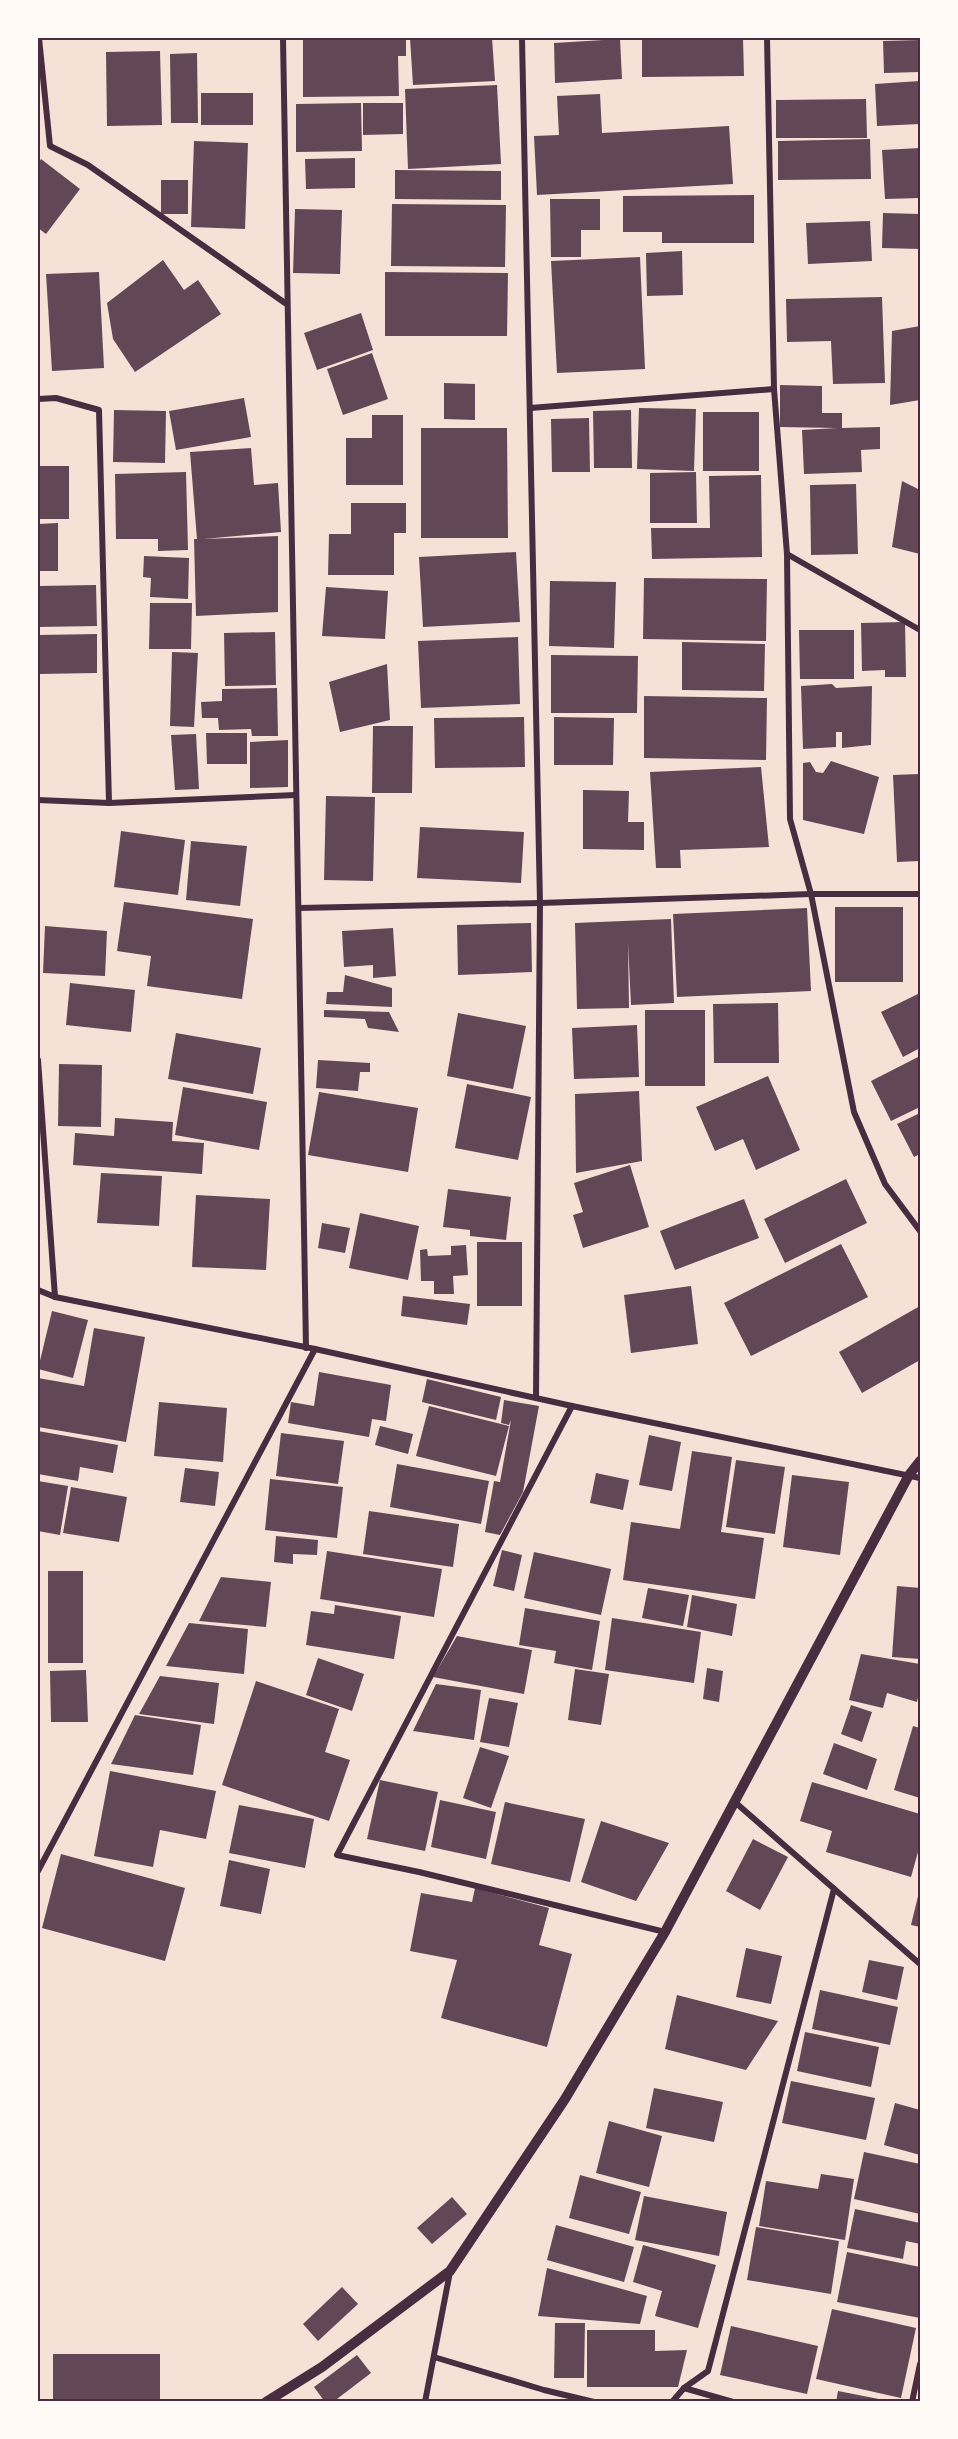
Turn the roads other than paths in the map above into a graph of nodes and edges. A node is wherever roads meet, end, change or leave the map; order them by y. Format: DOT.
graph roads {
  1 [pos="39,38"];
  2 [pos="283,38"];
  3 [pos="522,38"];
  4 [pos="768,38"];
  5 [pos="285,303"];
  6 [pos="774,389"];
  7 [pos="38,399"];
  8 [pos="530,408"];
  9 [pos="787,554"];
  10 [pos="921,630"];
  11 [pos="296,795"];
  12 [pos="38,800"];
  13 [pos="109,803"];
  14 [pos="811,894"];
  15 [pos="921,894"];
  16 [pos="540,903"];
  17 [pos="299,908"];
  18 [pos="38,1060"];
  19 [pos="921,1231"];
  20 [pos="38,1290"];
  21 [pos="55,1297"];
  22 [pos="306,1348"];
  23 [pos="315,1349"];
  24 [pos="536,1397"];
  25 [pos="572,1406"];
  26 [pos="921,1461"];
  27 [pos="909,1475"];
  28 [pos="921,1478"];
  29 [pos="736,1803"];
  30 [pos="38,1871"];
  31 [pos="834,1889"];
  32 [pos="665,1932"];
  33 [pos="921,1964"];
  34 [pos="450,2271"];
  35 [pos="434,2357"];
  36 [pos="921,2364"];
  37 [pos="684,2388"];
  38 [pos="266,2402"];
  39 [pos="425,2402"];
  40 [pos="594,2402"];
  41 [pos="672,2402"];
  42 [pos="733,2402"];
  43 [pos="912,2402"];
  1 -- 5 [label="street"];
  2 -- 5 [label="street"];
  3 -- 8 [label="street"];
  4 -- 6 [label="street"];
  5 -- 11 [label="street"];
  6 -- 8 [label="street"];
  6 -- 9 [label="street"];
  7 -- 13 [label="street"];
  8 -- 16 [label="street"];
  9 -- 10 [label="street"];
  9 -- 14 [label="street"];
  11 -- 13 [label="street"];
  11 -- 17 [label="street"];
  12 -- 13 [label="street"];
  14 -- 15 [label="street"];
  14 -- 16 [label="street"];
  14 -- 19 [label="street"];
  16 -- 17 [label="street"];
  16 -- 24 [label="street"];
  17 -- 22 [label="street"];
  18 -- 21 [label="street"];
  20 -- 21 [label="street"];
  21 -- 22 [label="street"];
  22 -- 23 [label="street"];
  23 -- 24 [label="street"];
  23 -- 30 [label="street"];
  24 -- 25 [label="street"];
  25 -- 27 [label="street"];
  25 -- 32 [label="street"];
  26 -- 27 [label="street"];
  27 -- 28 [label="street"];
  27 -- 29 [label="street"];
  29 -- 31 [label="street"];
  29 -- 32 [label="street"];
  31 -- 33 [label="street"];
  31 -- 37 [label="street"];
  32 -- 34 [label="street"];
  34 -- 35 [label="street"];
  34 -- 38 [label="street"];
  35 -- 39 [label="street"];
  35 -- 40 [label="street"];
  36 -- 43 [label="street"];
  37 -- 41 [label="street"];
  37 -- 42 [label="street"];
}
